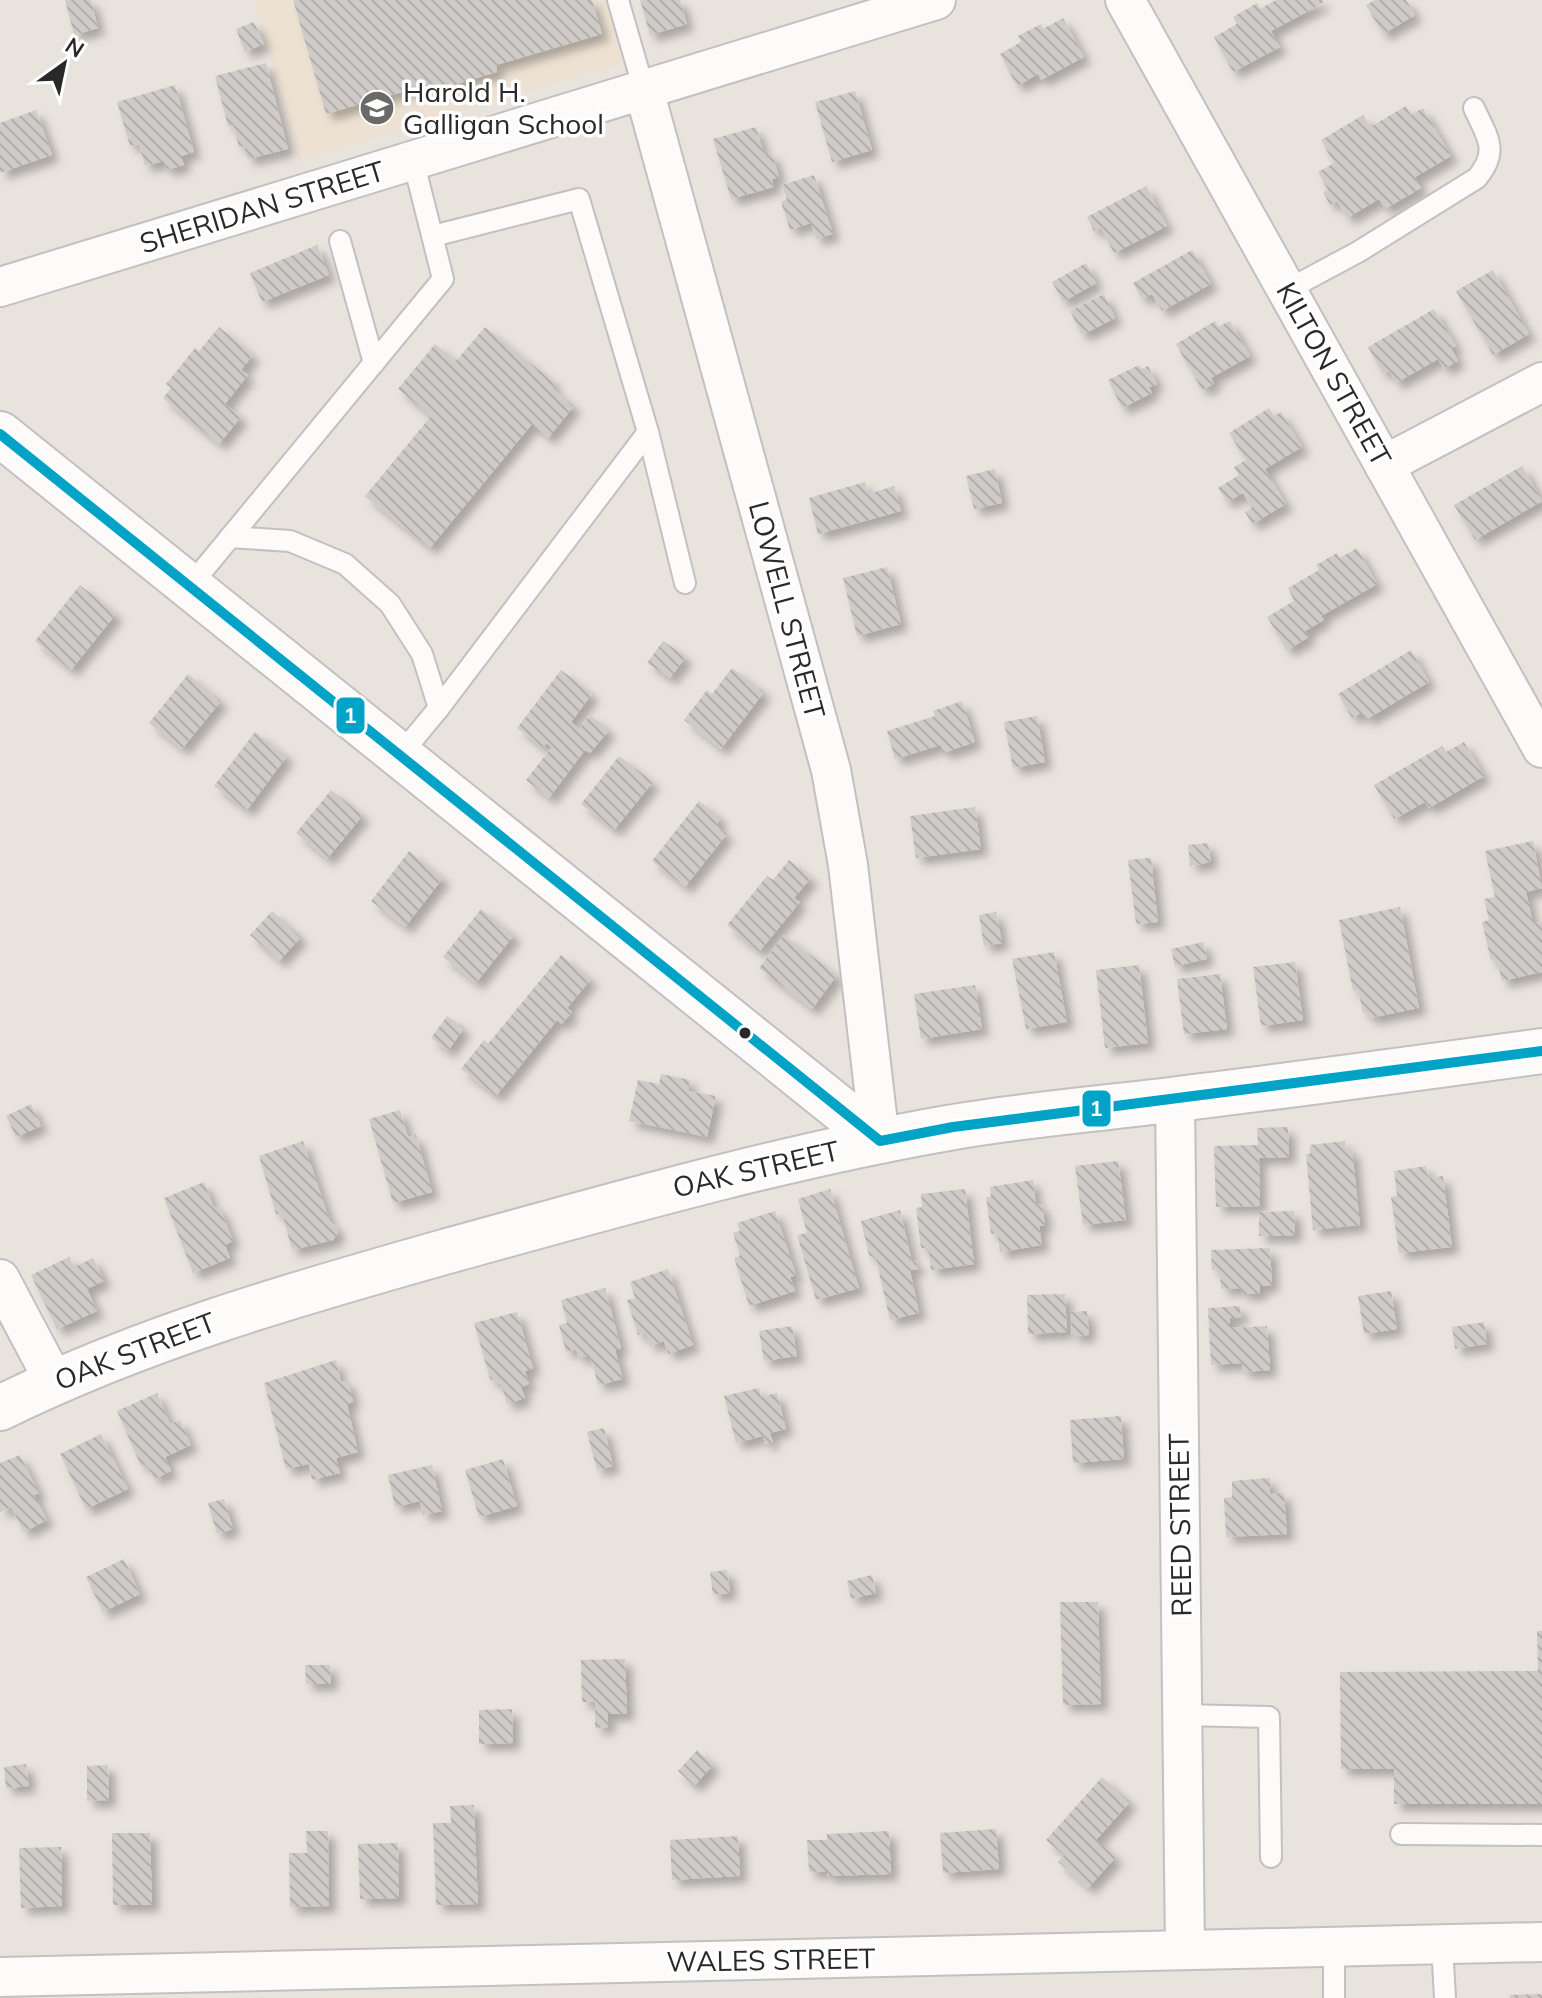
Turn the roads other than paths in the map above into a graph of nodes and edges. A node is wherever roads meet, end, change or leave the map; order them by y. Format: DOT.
graph roads {
  1 [pos="618,0"];
  2 [pos="936,0"];
  3 [pos="1125,0"];
  4 [pos="644,90"];
  5 [pos="1474,108"];
  6 [pos="413,160"];
  7 [pos="433,236"];
  8 [pos="340,241"];
  9 [pos="0,287"];
  10 [pos="1287,290"];
  11 [pos="374,363"];
  12 [pos="1542,382"];
  13 [pos="648,432"];
  14 [pos="0,434"];
  15 [pos="1384,465"];
  16 [pos="230,537"];
  17 [pos="685,583"];
  18 [pos="190,586"];
  19 [pos="439,708"];
  20 [pos="1542,748"];
  21 [pos="400,755"];
  22 [pos="1542,1051"];
  23 [pos="1175,1100"];
  24 [pos="880,1141"];
  25 [pos="0,1279"];
  26 [pos="54,1381"];
  27 [pos="0,1408"];
  28 [pos="1183,1715"];
  29 [pos="1401,1834"];
  30 [pos="1542,1835"];
  31 [pos="1271,1857"];
  32 [pos="1542,1942"];
  33 [pos="1442,1944"];
  34 [pos="1334,1947"];
  35 [pos="1185,1950"];
  36 [pos="0,1977"];
  37 [pos="447,1983"];
  38 [pos="174,1985"];
  39 [pos="81,1987"];
  40 [pos="1334,1998"];
  41 [pos="1445,1998"];
  1 -- 4 [label="lane"];
  2 -- 4 [label="street, SHERIDAN STREET"];
  3 -- 10 [label="street, KILTON STREET"];
  4 -- 6 [label="street, SHERIDAN STREET"];
  4 -- 24 [label="street, LOWELL STREET"];
  5 -- 10 [label="lane"];
  6 -- 7 [label="lane"];
  6 -- 9 [label="street, SHERIDAN STREET"];
  7 -- 11 [label="lane"];
  7 -- 13 [label="lane"];
  8 -- 11 [label="lane"];
  10 -- 15 [label="street, KILTON STREET"];
  11 -- 16 [label="lane"];
  12 -- 15 [label="street"];
  13 -- 17 [label="lane"];
  13 -- 19 [label="lane"];
  14 -- 18 [label="street"];
  15 -- 20 [label="street, KILTON STREET"];
  16 -- 18 [label="lane"];
  16 -- 19 [label="lane"];
  18 -- 21 [label="street"];
  19 -- 21 [label="lane"];
  21 -- 24 [label="street"];
  22 -- 23 [label="street, OAK STREET"];
  23 -- 24 [label="street, OAK STREET"];
  23 -- 28 [label="street, REED STREET"];
  24 -- 26 [label="street, OAK STREET"];
  25 -- 26 [label="street"];
  26 -- 27 [label="street, OAK STREET"];
  28 -- 31 [label="lane"];
  28 -- 35 [label="street, REED STREET"];
  29 -- 30 [label="lane"];
  32 -- 33 [label="street, WALES STREET"];
  33 -- 34 [label="street, WALES STREET"];
  33 -- 41 [label="lane"];
  34 -- 35 [label="street, WALES STREET"];
  34 -- 40 [label="lane"];
  35 -- 37 [label="street, WALES STREET"];
  36 -- 39 [label="street, WALES STREET"];
  37 -- 38 [label="street, WALES STREET"];
  38 -- 39 [label="street, WALES STREET"];
}
